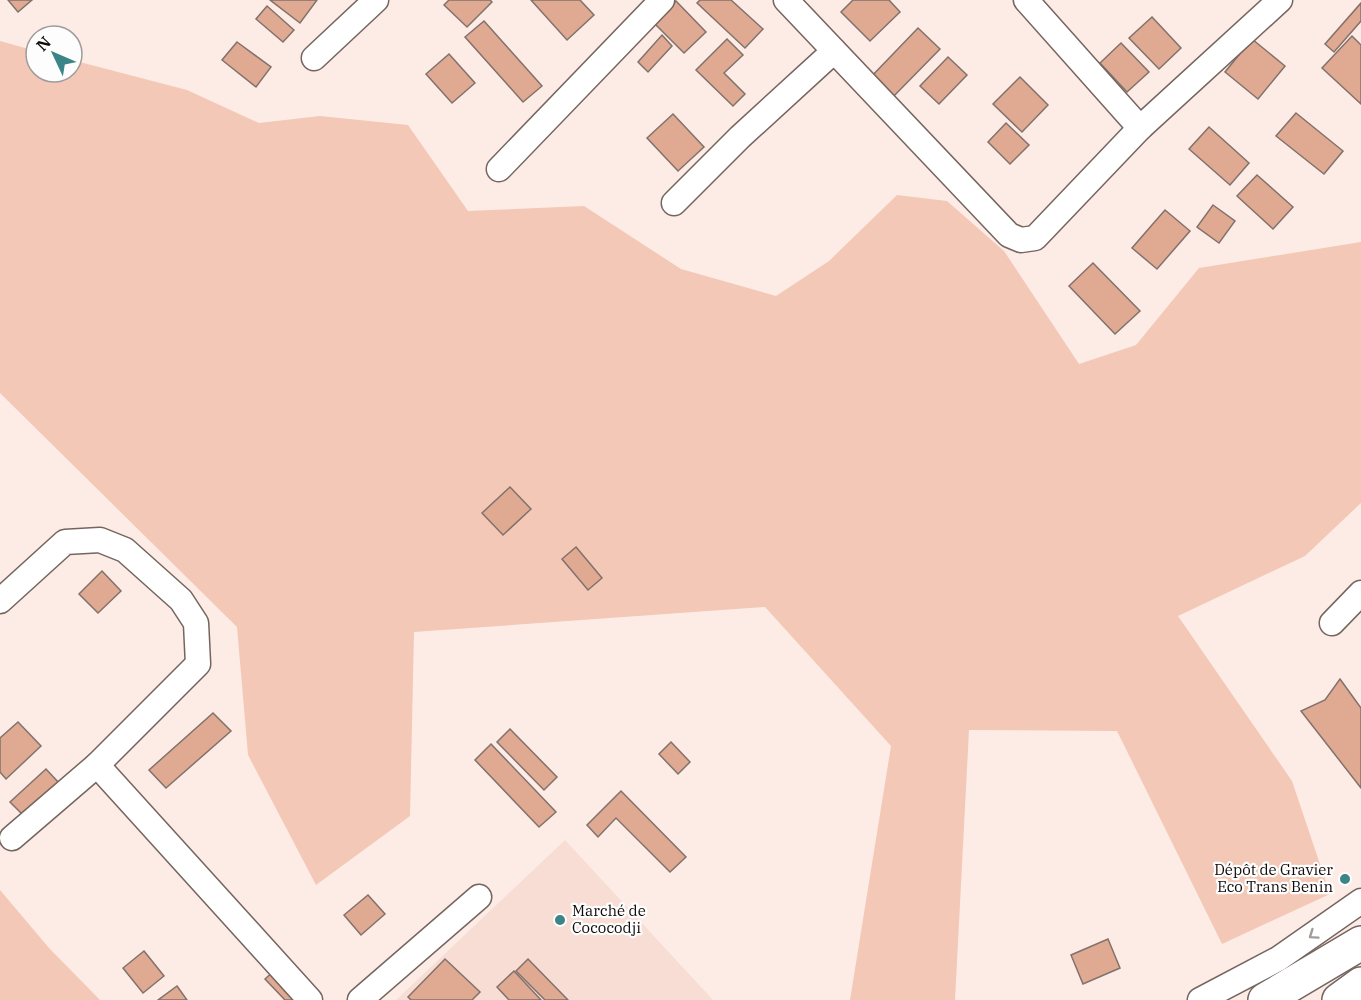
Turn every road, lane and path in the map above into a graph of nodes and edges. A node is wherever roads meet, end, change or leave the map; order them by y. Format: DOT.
graph roads {
  1 [pos="376,0"];
  2 [pos="662,0"];
  3 [pos="786,0"];
  4 [pos="1026,0"];
  5 [pos="1279,0"];
  6 [pos="834,51"];
  7 [pos="314,58"];
  8 [pos="1140,128"];
  9 [pos="499,169"];
  10 [pos="675,203"];
  11 [pos="1361,593"];
  12 [pos="0,602"];
  13 [pos="1332,623"];
  14 [pos="97,765"];
  15 [pos="12,838"];
  16 [pos="479,897"];
  17 [pos="1361,902"];
  18 [pos="1361,943"];
  19 [pos="1361,984"];
  20 [pos="310,1000"];
  21 [pos="360,1000"];
  22 [pos="1200,1000"];
  23 [pos="1265,1000"];
  24 [pos="1339,1000"];
  1 -- 7 [label="street"];
  2 -- 9 [label="street"];
  3 -- 6 [label="street"];
  4 -- 8 [label="street"];
  5 -- 8 [label="street"];
  6 -- 8 [label="street"];
  6 -- 10 [label="street"];
  11 -- 13 [label="street"];
  12 -- 14 [label="street"];
  14 -- 15 [label="street"];
  14 -- 20 [label="street"];
  16 -- 21 [label="street"];
  17 -- 22 [label="street, one-way"];
  18 -- 23 [label="highway"];
  19 -- 24 [label="highway"];
}
